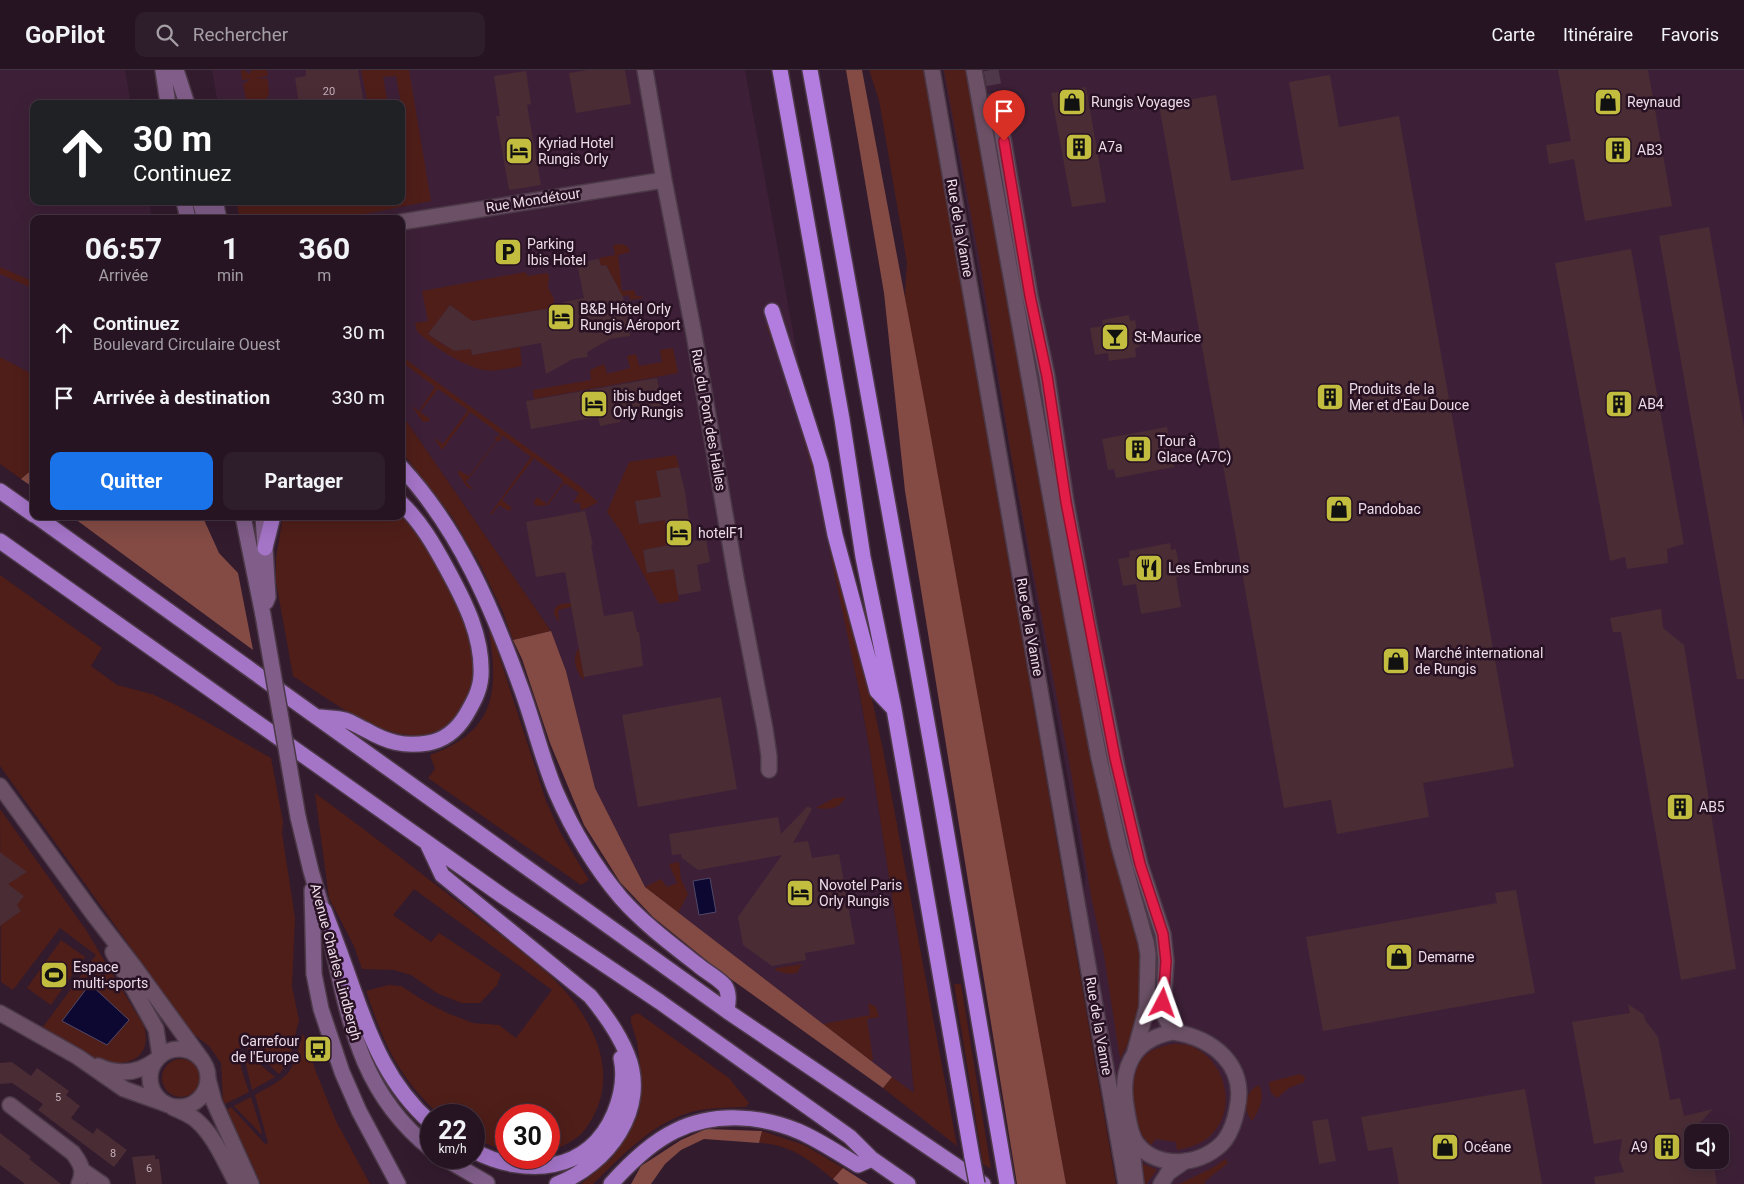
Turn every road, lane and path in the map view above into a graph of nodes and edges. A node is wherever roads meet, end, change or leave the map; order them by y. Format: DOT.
graph roads {
  1 [pos="163,70"];
  2 [pos="176,70"];
  3 [pos="645,70"];
  4 [pos="780,70"];
  5 [pos="810,70"];
  6 [pos="932,70"];
  7 [pos="974,70"];
  8 [pos="168,100"];
  9 [pos="185,100"];
  10 [pos="997,102"];
  11 [pos="664,180"];
  12 [pos="405,221"];
  13 [pos="772,311"];
  14 [pos="405,473"];
  15 [pos="0,491"];
  16 [pos="405,507"];
  17 [pos="30,512"];
  18 [pos="41,520"];
  19 [pos="244,520"];
  20 [pos="263,520"];
  21 [pos="272,520"];
  22 [pos="0,541"];
  23 [pos="265,548"];
  24 [pos="263,615"];
  25 [pos="894,708"];
  26 [pos="318,717"];
  27 [pos="769,770"];
  28 [pos="0,786"];
  29 [pos="426,842"];
  30 [pos="311,871"];
  31 [pos="324,910"];
  32 [pos="94,916"];
  33 [pos="0,1012"];
  34 [pos="728,1012"];
  35 [pos="616,1032"];
  36 [pos="1173,1032"];
  37 [pos="1134,1055"];
  38 [pos="78,1057"];
  39 [pos="158,1058"];
  40 [pos="202,1060"];
  41 [pos="208,1079"];
  42 [pos="10,1105"];
  43 [pos="168,1105"];
  44 [pos="420,1113"];
  45 [pos="1130,1129"];
  46 [pos="420,1140"];
  47 [pos="485,1155"];
  48 [pos="872,1160"];
  49 [pos="1185,1161"];
  50 [pos="462,1169"];
  51 [pos="81,1178"];
  52 [pos="1007,1182"];
  53 [pos="102,1184"];
  54 [pos="237,1184"];
  55 [pos="251,1184"];
  56 [pos="398,1184"];
  57 [pos="486,1184"];
  58 [pos="557,1184"];
  59 [pos="611,1184"];
  60 [pos="908,1184"];
  61 [pos="977,1184"];
  62 [pos="982,1184"];
  63 [pos="1126,1184"];
  64 [pos="1136,1184"];
  65 [pos="1161,1184"];
  1 -- 8 [label="main road"];
  2 -- 9 [label="main road"];
  3 -- 11 [label="street, Rue du Pont des Halles"];
  4 -- 25 [label="highway"];
  5 -- 52 [label="highway"];
  6 -- 63 [label="street, Rue de la Vanne"];
  7 -- 37 [label="street"];
  10 -- 36 [label="street"];
  11 -- 12 [label="street, Rue Mondétour"];
  11 -- 27 [label="street, Rue du Pont des Halles"];
  13 -- 25 [label="highway"];
  14 -- 34 [label="highway"];
  15 -- 17 [label="highway"];
  16 -- 26 [label="highway"];
  18 -- 26 [label="highway"];
  19 -- 24 [label="main road, Avenue Charles Lindbergh"];
  20 -- 23 [label="main road, Avenue Charles Lindbergh"];
  21 -- 23 [label="highway"];
  22 -- 29 [label="highway"];
  23 -- 24 [label="main road, Avenue Charles Lindbergh"];
  24 -- 30 [label="main road, Avenue Charles Lindbergh, bridge"];
  25 -- 61 [label="highway, bridge"];
  26 -- 34 [label="highway"];
  28 -- 32 [label="street"];
  29 -- 35 [label="highway"];
  29 -- 48 [label="highway"];
  30 -- 31 [label="main road, Avenue Charles Lindbergh"];
  30 -- 56 [label="main road, Avenue Charles Lindbergh"];
  31 -- 44 [label="highway"];
  31 -- 46 [label="main road, Avenue Charles Lindbergh"];
  32 -- 39 [label="street"];
  32 -- 40 [label="street"];
  33 -- 38 [label="street"];
  34 -- 62 [label="highway"];
  35 -- 47 [label="highway"];
  35 -- 58 [label="highway"];
  36 -- 37 [label="street"];
  36 -- 49 [label="street"];
  37 -- 45 [label="street"];
  38 -- 39 [label="street"];
  38 -- 43 [label="street"];
  39 -- 40 [label="street"];
  39 -- 43 [label="street"];
  40 -- 41 [label="street"];
  41 -- 43 [label="street"];
  41 -- 55 [label="street"];
  42 -- 51 [label="street"];
  43 -- 54 [label="street"];
  45 -- 49 [label="street"];
  45 -- 64 [label="street"];
  48 -- 59 [label="highway"];
  48 -- 60 [label="highway"];
  49 -- 65 [label="street"];
  50 -- 57 [label="main road"];
  51 -- 53 [label="street"];
}
